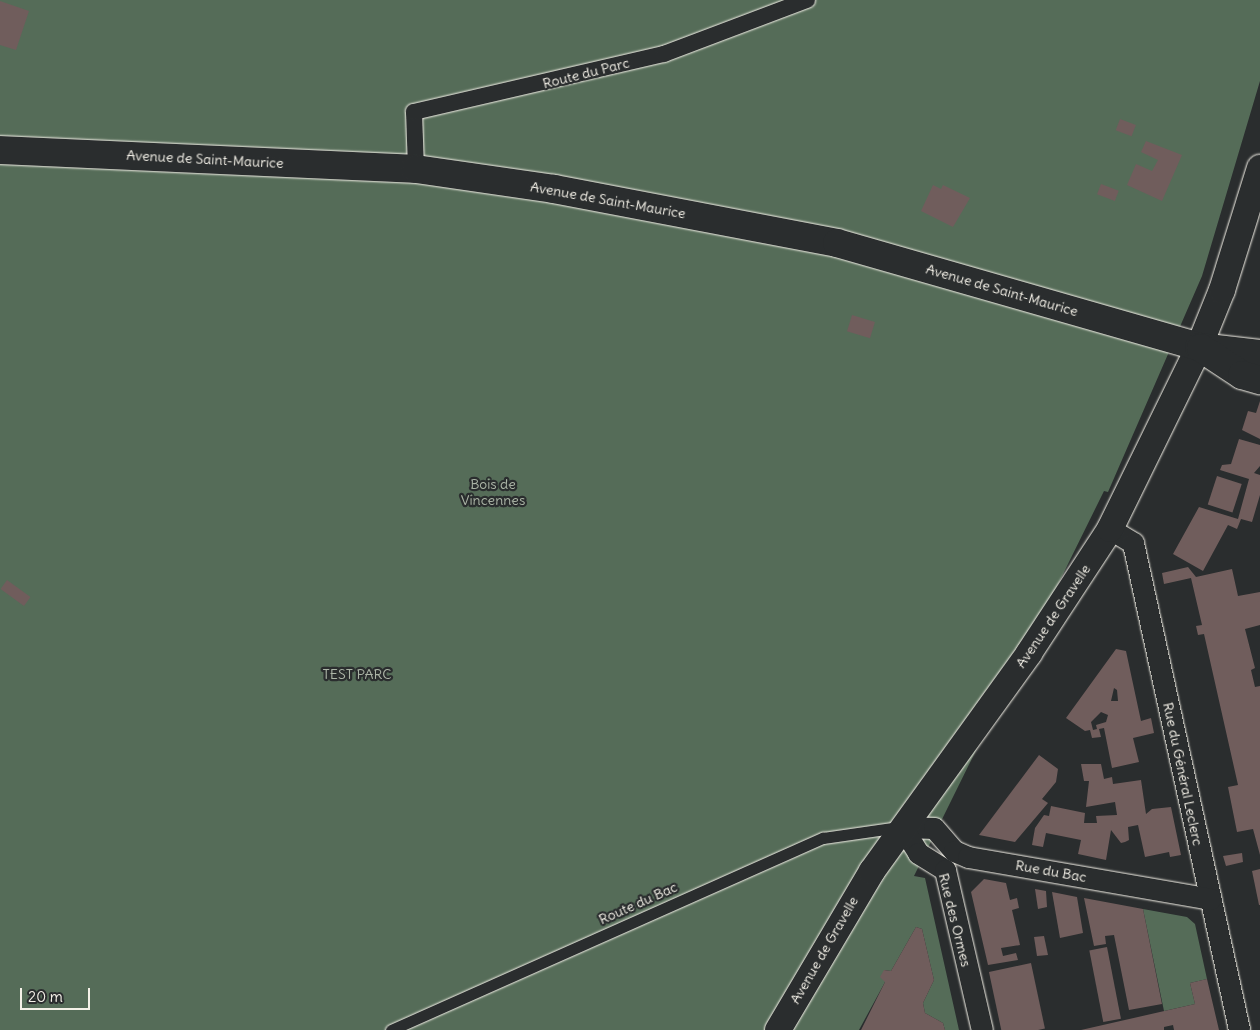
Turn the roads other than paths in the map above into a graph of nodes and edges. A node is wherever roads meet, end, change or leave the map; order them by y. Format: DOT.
graph roads {
  1 [pos="808,0"];
  2 [pos="0,150"];
  3 [pos="1260,168"];
  4 [pos="416,169"];
  5 [pos="1199,347"];
  6 [pos="1260,354"];
  7 [pos="1260,380"];
  8 [pos="1110,529"];
  9 [pos="902,827"];
  10 [pos="960,855"];
  11 [pos="945,870"];
  12 [pos="1210,899"];
  13 [pos="391,1030"];
  14 [pos="778,1030"];
  15 [pos="982,1030"];
  16 [pos="1239,1030"];
  1 -- 4 [label="street, Route du Parc"];
  2 -- 4 [label="main road, Avenue de Saint-Maurice"];
  3 -- 5 [label="street, Avenue de Gravelle"];
  4 -- 5 [label="main road, Avenue de Saint-Maurice"];
  5 -- 6 [label="main road"];
  5 -- 7 [label="main road"];
  5 -- 8 [label="street, Avenue de Gravelle"];
  8 -- 9 [label="street, Avenue de Gravelle"];
  8 -- 12 [label="street, Rue du Général Leclerc"];
  9 -- 10 [label="street"];
  9 -- 11 [label="street, Rue des Ormes"];
  9 -- 13 [label="lane, Route du Bac"];
  9 -- 14 [label="street, Avenue de Gravelle"];
  10 -- 11 [label="street"];
  10 -- 12 [label="street, Rue du Bac"];
  11 -- 15 [label="street, Rue des Ormes"];
  12 -- 16 [label="street, Rue du Général Leclerc"];
}
